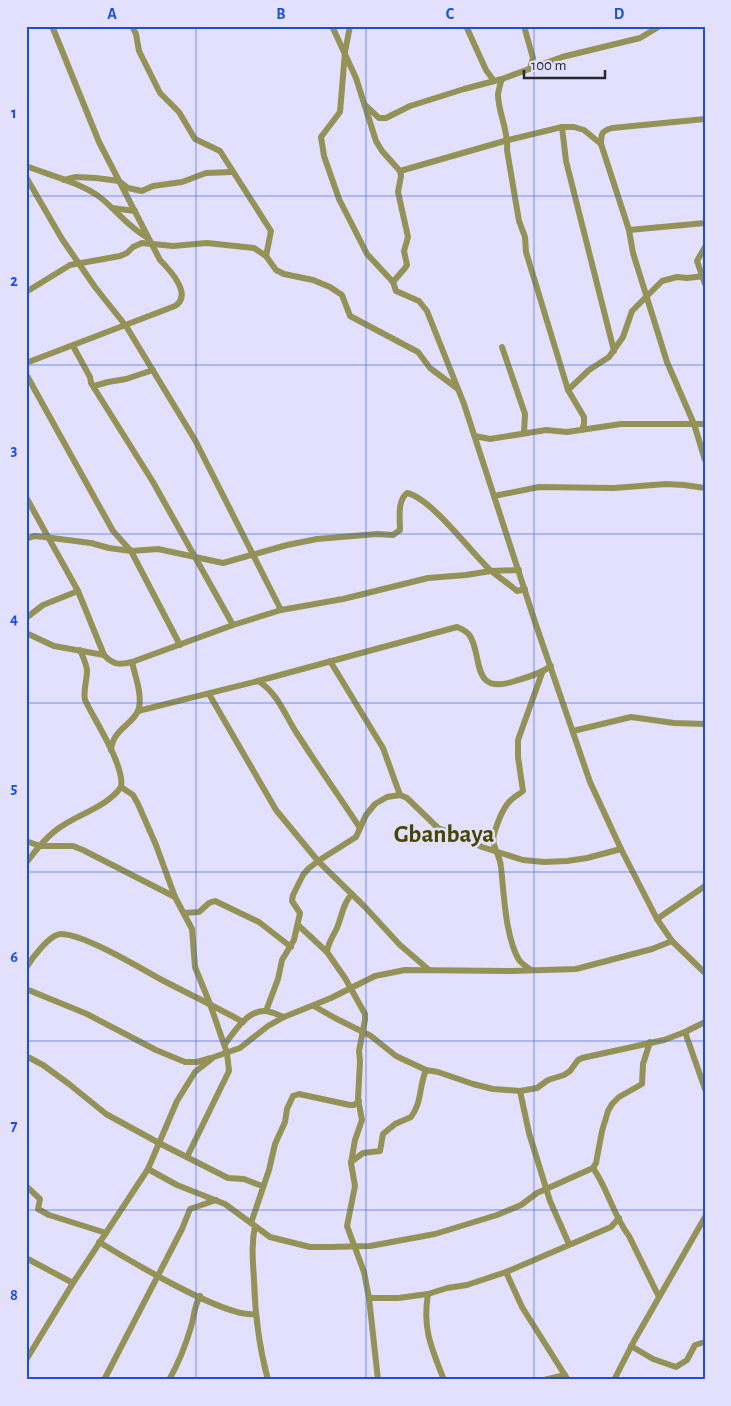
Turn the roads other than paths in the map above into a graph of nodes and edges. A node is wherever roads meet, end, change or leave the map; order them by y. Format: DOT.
graph roads {
  1 [pos="52,26"];
  2 [pos="132,26"];
  3 [pos="332,26"];
  4 [pos="350,26"];
  5 [pos="466,26"];
  6 [pos="524,26"];
  7 [pos="660,26"];
  8 [pos="345,52"];
  9 [pos="530,68"];
  10 [pos="502,79"];
  11 [pos="494,81"];
  12 [pos="366,106"];
  13 [pos="705,119"];
  14 [pos="562,127"];
  15 [pos="508,140"];
  16 [pos="601,144"];
  17 [pos="26,166"];
  18 [pos="400,171"];
  19 [pos="232,172"];
  20 [pos="26,178"];
  21 [pos="64,180"];
  22 [pos="120,181"];
  23 [pos="112,208"];
  24 [pos="135,211"];
  25 [pos="705,223"];
  26 [pos="628,230"];
  27 [pos="150,241"];
  28 [pos="705,247"];
  29 [pos="266,256"];
  30 [pos="78,263"];
  31 [pos="704,276"];
  32 [pos="393,282"];
  33 [pos="705,284"];
  34 [pos="26,292"];
  35 [pos="646,297"];
  36 [pos="126,326"];
  37 [pos="73,346"];
  38 [pos="502,348"];
  39 [pos="614,351"];
  40 [pos="26,363"];
  41 [pos="153,370"];
  42 [pos="26,374"];
  43 [pos="94,386"];
  44 [pos="459,390"];
  45 [pos="568,390"];
  46 [pos="694,424"];
  47 [pos="705,424"];
  48 [pos="582,430"];
  49 [pos="524,432"];
  50 [pos="475,436"];
  51 [pos="705,460"];
  52 [pos="705,488"];
  53 [pos="494,496"];
  54 [pos="26,497"];
  55 [pos="49,537"];
  56 [pos="26,539"];
  57 [pos="131,551"];
  58 [pos="253,554"];
  59 [pos="196,557"];
  60 [pos="519,570"];
  61 [pos="491,571"];
  62 [pos="526,589"];
  63 [pos="78,591"];
  64 [pos="281,610"];
  65 [pos="26,618"];
  66 [pos="233,625"];
  67 [pos="26,633"];
  68 [pos="180,645"];
  69 [pos="80,650"];
  70 [pos="104,656"];
  71 [pos="330,661"];
  72 [pos="132,662"];
  73 [pos="551,666"];
  74 [pos="542,673"];
  75 [pos="271,677"];
  76 [pos="258,681"];
  77 [pos="270,691"];
  78 [pos="209,694"];
  79 [pos="138,711"];
  80 [pos="705,724"];
  81 [pos="573,731"];
  82 [pos="111,751"];
  83 [pos="121,787"];
  84 [pos="400,795"];
  85 [pos="360,828"];
  86 [pos="26,841"];
  87 [pos="40,846"];
  88 [pos="621,849"];
  89 [pos="496,852"];
  90 [pos="318,861"];
  91 [pos="26,863"];
  92 [pos="705,886"];
  93 [pos="352,894"];
  94 [pos="175,897"];
  95 [pos="184,912"];
  96 [pos="657,919"];
  97 [pos="298,925"];
  98 [pos="672,941"];
  99 [pos="291,947"];
  100 [pos="326,952"];
  101 [pos="26,968"];
  102 [pos="429,970"];
  103 [pos="531,970"];
  104 [pos="705,973"];
  105 [pos="351,988"];
  106 [pos="26,989"];
  107 [pos="210,1004"];
  108 [pos="314,1006"];
  109 [pos="266,1011"];
  110 [pos="284,1017"];
  111 [pos="244,1022"];
  112 [pos="705,1022"];
  113 [pos="363,1031"];
  114 [pos="685,1032"];
  115 [pos="650,1042"];
  116 [pos="225,1044"];
  117 [pos="227,1053"];
  118 [pos="26,1056"];
  119 [pos="214,1057"];
  120 [pos="426,1070"];
  121 [pos="705,1089"];
  122 [pos="520,1091"];
  123 [pos="359,1101"];
  124 [pos="159,1143"];
  125 [pos="187,1157"];
  126 [pos="351,1162"];
  127 [pos="593,1168"];
  128 [pos="148,1169"];
  129 [pos="26,1186"];
  130 [pos="262,1186"];
  131 [pos="547,1188"];
  132 [pos="216,1200"];
  133 [pos="705,1217"];
  134 [pos="618,1218"];
  135 [pos="253,1225"];
  136 [pos="106,1233"];
  137 [pos="99,1242"];
  138 [pos="569,1244"];
  139 [pos="354,1246"];
  140 [pos="26,1258"];
  141 [pos="506,1272"];
  142 [pos="157,1276"];
  143 [pos="73,1283"];
  144 [pos="428,1294"];
  145 [pos="200,1296"];
  146 [pos="659,1297"];
  147 [pos="369,1298"];
  148 [pos="256,1314"];
  149 [pos="705,1342"];
  150 [pos="631,1346"];
  151 [pos="26,1360"];
  152 [pos="566,1377"];
  153 [pos="104,1380"];
  154 [pos="169,1380"];
  155 [pos="268,1380"];
  156 [pos="378,1380"];
  157 [pos="444,1380"];
  158 [pos="544,1380"];
  159 [pos="614,1380"];
  1 -- 22 [label="street"];
  2 -- 19 [label="street"];
  3 -- 8 [label="street"];
  4 -- 8 [label="street"];
  5 -- 11 [label="street"];
  6 -- 9 [label="street"];
  7 -- 9 [label="street"];
  8 -- 12 [label="street"];
  8 -- 32 [label="street"];
  9 -- 10 [label="street"];
  10 -- 11 [label="street"];
  10 -- 15 [label="street"];
  11 -- 12 [label="street"];
  12 -- 18 [label="street"];
  13 -- 16 [label="street"];
  14 -- 15 [label="street"];
  14 -- 16 [label="street"];
  14 -- 39 [label="street"];
  15 -- 18 [label="street"];
  15 -- 45 [label="street"];
  16 -- 26 [label="street"];
  17 -- 21 [label="street"];
  18 -- 32 [label="street"];
  19 -- 22 [label="street"];
  19 -- 29 [label="street"];
  20 -- 30 [label="street"];
  21 -- 22 [label="street"];
  21 -- 23 [label="street"];
  22 -- 24 [label="street"];
  23 -- 24 [label="street"];
  23 -- 27 [label="street"];
  24 -- 27 [label="street"];
  25 -- 26 [label="street"];
  26 -- 35 [label="street"];
  27 -- 29 [label="street"];
  27 -- 30 [label="street"];
  27 -- 36 [label="street"];
  28 -- 31 [label="street"];
  29 -- 44 [label="street"];
  30 -- 34 [label="street"];
  30 -- 36 [label="street"];
  31 -- 33 [label="street"];
  31 -- 35 [label="street"];
  32 -- 44 [label="street"];
  35 -- 39 [label="street"];
  35 -- 46 [label="street"];
  36 -- 37 [label="street"];
  36 -- 41 [label="street"];
  37 -- 40 [label="street"];
  37 -- 43 [label="street"];
  38 -- 49 [label="street"];
  39 -- 45 [label="street"];
  41 -- 43 [label="street"];
  41 -- 58 [label="street"];
  42 -- 57 [label="street"];
  43 -- 59 [label="street"];
  44 -- 50 [label="street"];
  45 -- 48 [label="street"];
  46 -- 47 [label="street"];
  46 -- 48 [label="street"];
  46 -- 51 [label="street"];
  48 -- 49 [label="street"];
  49 -- 50 [label="street"];
  50 -- 53 [label="street"];
  52 -- 53 [label="street"];
  53 -- 60 [label="street"];
  54 -- 55 [label="street"];
  55 -- 56 [label="street"];
  55 -- 57 [label="street"];
  55 -- 63 [label="street"];
  57 -- 59 [label="street"];
  57 -- 68 [label="street"];
  58 -- 59 [label="street"];
  58 -- 61 [label="street"];
  58 -- 64 [label="street"];
  59 -- 66 [label="street"];
  60 -- 61 [label="street"];
  60 -- 62 [label="street"];
  61 -- 62 [label="street"];
  61 -- 64 [label="street"];
  62 -- 73 [label="street"];
  63 -- 65 [label="street"];
  63 -- 70 [label="street"];
  64 -- 66 [label="street"];
  66 -- 68 [label="street"];
  67 -- 69 [label="street"];
  68 -- 72 [label="street"];
  69 -- 70 [label="street"];
  69 -- 82 [label="street"];
  70 -- 72 [label="street"];
  71 -- 74 [label="street"];
  71 -- 75 [label="street"];
  71 -- 84 [label="street"];
  72 -- 79 [label="street"];
  73 -- 74 [label="street"];
  73 -- 81 [label="street"];
  74 -- 89 [label="street"];
  75 -- 76 [label="street"];
  75 -- 77 [label="street"];
  76 -- 77 [label="street"];
  76 -- 78 [label="street"];
  77 -- 85 [label="street"];
  78 -- 79 [label="street"];
  78 -- 90 [label="street"];
  79 -- 82 [label="street"];
  80 -- 81 [label="street"];
  81 -- 88 [label="street"];
  82 -- 83 [label="street"];
  83 -- 87 [label="street"];
  83 -- 94 [label="street"];
  84 -- 85 [label="street"];
  84 -- 89 [label="street"];
  85 -- 90 [label="street"];
  86 -- 87 [label="street"];
  87 -- 91 [label="street"];
  87 -- 94 [label="street"];
  88 -- 89 [label="street"];
  88 -- 96 [label="street"];
  89 -- 103 [label="street"];
  90 -- 93 [label="street"];
  90 -- 97 [label="street"];
  92 -- 96 [label="street"];
  93 -- 100 [label="street"];
  93 -- 102 [label="street"];
  94 -- 95 [label="street"];
  95 -- 99 [label="street"];
  95 -- 107 [label="street"];
  96 -- 98 [label="street"];
  97 -- 99 [label="street"];
  97 -- 100 [label="street"];
  98 -- 103 [label="street"];
  98 -- 104 [label="street"];
  99 -- 109 [label="street"];
  100 -- 105 [label="street"];
  101 -- 107 [label="street"];
  102 -- 103 [label="street"];
  102 -- 105 [label="street"];
  105 -- 108 [label="street"];
  105 -- 113 [label="street"];
  106 -- 119 [label="street"];
  107 -- 111 [label="street"];
  107 -- 116 [label="street"];
  108 -- 110 [label="street"];
  108 -- 113 [label="street"];
  109 -- 110 [label="street"];
  109 -- 111 [label="street"];
  110 -- 117 [label="street"];
  111 -- 116 [label="street"];
  112 -- 114 [label="street"];
  113 -- 120 [label="street"];
  113 -- 123 [label="street"];
  114 -- 115 [label="street"];
  114 -- 121 [label="street"];
  115 -- 122 [label="street"];
  115 -- 127 [label="street"];
  116 -- 117 [label="street"];
  117 -- 119 [label="street"];
  117 -- 125 [label="street"];
  118 -- 124 [label="street"];
  119 -- 124 [label="street"];
  120 -- 122 [label="street"];
  120 -- 126 [label="street"];
  122 -- 131 [label="street"];
  123 -- 126 [label="street"];
  123 -- 130 [label="street"];
  124 -- 125 [label="street"];
  124 -- 128 [label="street"];
  125 -- 130 [label="street"];
  126 -- 139 [label="street"];
  127 -- 131 [label="street"];
  127 -- 134 [label="street"];
  128 -- 132 [label="street"];
  128 -- 136 [label="street"];
  129 -- 136 [label="street"];
  130 -- 135 [label="street"];
  131 -- 138 [label="street"];
  131 -- 139 [label="street"];
  132 -- 135 [label="street"];
  132 -- 142 [label="street"];
  133 -- 146 [label="street"];
  134 -- 138 [label="street"];
  134 -- 146 [label="street"];
  135 -- 139 [label="street"];
  135 -- 148 [label="street"];
  136 -- 137 [label="street"];
  137 -- 142 [label="street"];
  137 -- 143 [label="street"];
  138 -- 141 [label="street"];
  139 -- 147 [label="street"];
  140 -- 143 [label="street"];
  141 -- 144 [label="street"];
  141 -- 152 [label="street"];
  142 -- 145 [label="street"];
  142 -- 153 [label="street"];
  143 -- 151 [label="street"];
  144 -- 147 [label="street"];
  144 -- 157 [label="street"];
  145 -- 148 [label="street"];
  145 -- 154 [label="street"];
  146 -- 150 [label="street"];
  147 -- 156 [label="street"];
  148 -- 155 [label="street"];
  149 -- 150 [label="street"];
  150 -- 159 [label="street"];
  152 -- 158 [label="street"];
}
